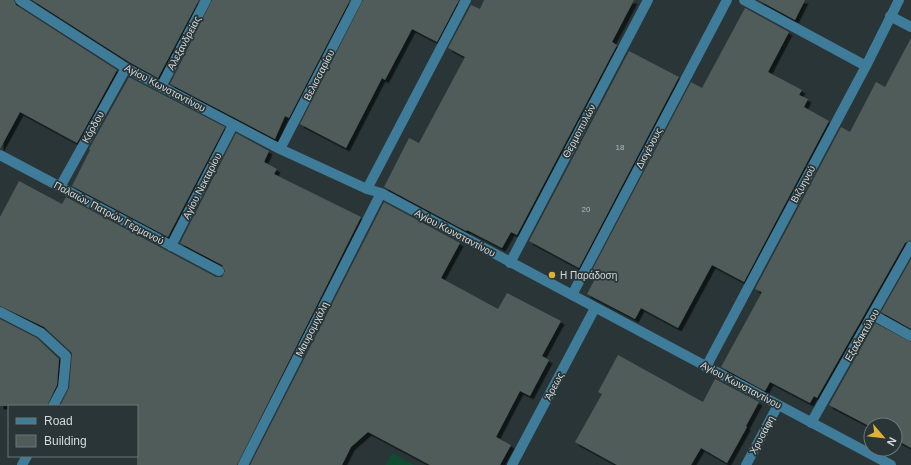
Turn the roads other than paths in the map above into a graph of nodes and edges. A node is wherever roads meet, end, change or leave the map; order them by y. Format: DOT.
graph roads {
  1 [pos="20,0"];
  2 [pos="206,0"];
  3 [pos="357,0"];
  4 [pos="466,0"];
  5 [pos="648,0"];
  6 [pos="726,0"];
  7 [pos="744,0"];
  8 [pos="900,0"];
  9 [pos="890,16"];
  10 [pos="911,27"];
  11 [pos="866,66"];
  12 [pos="126,68"];
  13 [pos="162,86"];
  14 [pos="233,125"];
  15 [pos="280,150"];
  16 [pos="0,154"];
  17 [pos="60,187"];
  18 [pos="366,189"];
  19 [pos="381,193"];
  20 [pos="171,246"];
  21 [pos="911,246"];
  22 [pos="510,262"];
  23 [pos="219,271"];
  24 [pos="572,295"];
  25 [pos="595,308"];
  26 [pos="0,312"];
  27 [pos="873,315"];
  28 [pos="911,336"];
  29 [pos="706,366"];
  30 [pos="54,405"];
  31 [pos="778,405"];
  32 [pos="811,423"];
  33 [pos="243,465"];
  34 [pos="512,465"];
  35 [pos="746,465"];
  36 [pos="891,465"];
  1 -- 12 [label="street, Αγίου Κωνσταντίνου"];
  2 -- 13 [label="street, Αλεξανδρείας"];
  3 -- 15 [label="street, Βελισσαρίου"];
  4 -- 18 [label="street"];
  5 -- 22 [label="street, Θερμοπυλών"];
  6 -- 24 [label="street, Διογένους"];
  7 -- 11 [label="street"];
  8 -- 9 [label="street, Βιζυηνού"];
  9 -- 10 [label="street"];
  9 -- 11 [label="street, Βιζυηνού"];
  11 -- 29 [label="street, Βιζυηνού"];
  12 -- 13 [label="street, Αγίου Κωνσταντίνου"];
  12 -- 17 [label="street, Κόρδου"];
  13 -- 14 [label="street, Αγίου Κωνσταντίνου"];
  14 -- 15 [label="street, Αγίου Κωνσταντίνου"];
  14 -- 20 [label="street, Αγίου Νεκταρίου"];
  15 -- 18 [label="street, Αγίου Κωνσταντίνου"];
  16 -- 17 [label="street, Παλαιών Πατρών Γερμανού"];
  17 -- 20 [label="street, Παλαιών Πατρών Γερμανού"];
  18 -- 19 [label="street, Αγίου Κωνσταντίνου"];
  19 -- 22 [label="street, Αγίου Κωνσταντίνου"];
  19 -- 33 [label="street, Μαυρομιχάλη"];
  20 -- 23 [label="street, Παλαιών Πατρών Γερμανού"];
  21 -- 27 [label="street, Εξαδακτύλου"];
  22 -- 24 [label="street, Αγίου Κωνσταντίνου"];
  24 -- 25 [label="street, Αγίου Κωνσταντίνου"];
  25 -- 29 [label="street, Αγίου Κωνσταντίνου"];
  25 -- 34 [label="street, Άρεως"];
  26 -- 30 [label="street"];
  27 -- 28 [label="street"];
  27 -- 32 [label="street, Εξαδακτύλου"];
  29 -- 31 [label="street, Αγίου Κωνσταντίνου"];
  31 -- 32 [label="street, Αγίου Κωνσταντίνου"];
  31 -- 35 [label="street, Χρυσάφη"];
  32 -- 36 [label="street, Αγίου Κωνσταντίνου"];
}
